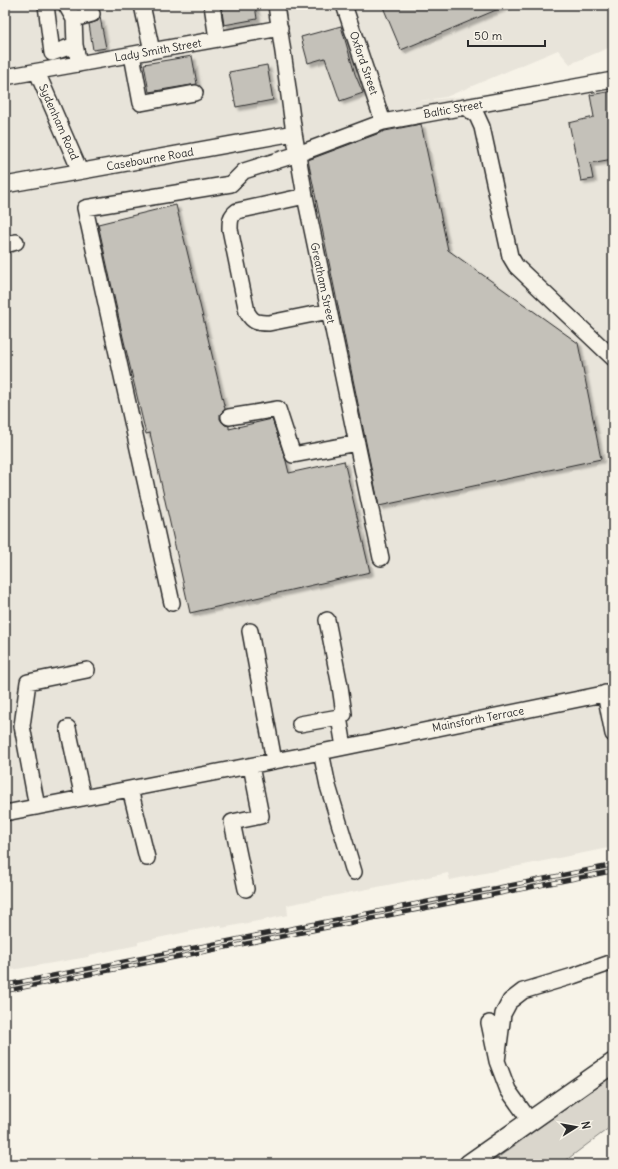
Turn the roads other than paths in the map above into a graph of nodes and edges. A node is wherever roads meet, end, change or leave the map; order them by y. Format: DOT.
graph roads {
  1 [pos="46,5"];
  2 [pos="66,5"];
  3 [pos="142,5"];
  4 [pos="212,5"];
  5 [pos="276,5"];
  6 [pos="344,5"];
  7 [pos="92,14"];
  8 [pos="74,19"];
  9 [pos="280,28"];
  10 [pos="217,39"];
  11 [pos="75,45"];
  12 [pos="152,51"];
  13 [pos="132,55"];
  14 [pos="79,64"];
  15 [pos="37,72"];
  16 [pos="5,77"];
  17 [pos="613,80"];
  18 [pos="195,93"];
  19 [pos="466,107"];
  20 [pos="383,122"];
  21 [pos="294,133"];
  22 [pos="298,154"];
  23 [pos="80,172"];
  24 [pos="5,185"];
  25 [pos="305,196"];
  26 [pos="329,311"];
  27 [pos="613,358"];
  28 [pos="229,417"];
  29 [pos="357,443"];
  30 [pos="381,558"];
  31 [pos="172,603"];
  32 [pos="327,620"];
  33 [pos="250,631"];
  34 [pos="87,670"];
  35 [pos="609,692"];
  36 [pos="339,717"];
  37 [pos="300,724"];
  38 [pos="68,728"];
  39 [pos="613,734"];
  40 [pos="344,747"];
  41 [pos="322,752"];
  42 [pos="274,761"];
  43 [pos="252,766"];
  44 [pos="130,789"];
  45 [pos="83,798"];
  46 [pos="37,807"];
  47 [pos="5,813"];
  48 [pos="147,858"];
  49 [pos="354,872"];
  50 [pos="246,889"];
  51 [pos="613,962"];
  52 [pos="489,1023"];
  53 [pos="497,1061"];
  54 [pos="613,1063"];
  55 [pos="530,1121"];
  56 [pos="469,1164"];
  1 -- 11 [label="street"];
  2 -- 8 [label="street"];
  3 -- 12 [label="street"];
  4 -- 10 [label="street"];
  5 -- 9 [label="street, Greatham Street"];
  6 -- 20 [label="street, Oxford Street"];
  7 -- 8 [label="street"];
  8 -- 11 [label="street"];
  9 -- 10 [label="street, Lady Smith Street"];
  9 -- 21 [label="street, Greatham Street"];
  10 -- 12 [label="street, Lady Smith Street"];
  11 -- 14 [label="street"];
  12 -- 13 [label="street, Lady Smith Street"];
  13 -- 14 [label="street, Lady Smith Street"];
  13 -- 18 [label="street"];
  14 -- 15 [label="street, Lady Smith Street"];
  15 -- 16 [label="street, Lady Smith Street"];
  15 -- 23 [label="street, Sydenham Road"];
  17 -- 19 [label="street, Baltic Street"];
  19 -- 20 [label="street, Baltic Street"];
  19 -- 27 [label="street"];
  20 -- 22 [label="street, Baltic Street"];
  21 -- 22 [label="street, Greatham Street"];
  21 -- 23 [label="street, Casebourne Road"];
  22 -- 25 [label="street, Greatham Street"];
  22 -- 31 [label="street, Baltic Street"];
  23 -- 24 [label="street, Casebourne Road"];
  25 -- 26 [label="street, Greatham Street"];
  25 -- 26 [label="street"];
  26 -- 29 [label="street, Greatham Street"];
  28 -- 29 [label="street"];
  29 -- 30 [label="street, Greatham Street"];
  32 -- 36 [label="street"];
  33 -- 42 [label="street"];
  34 -- 46 [label="street"];
  35 -- 39 [label="street"];
  35 -- 40 [label="street, Mainsforth Terrace"];
  36 -- 37 [label="street"];
  36 -- 40 [label="street"];
  38 -- 45 [label="street"];
  40 -- 41 [label="street, Mainsforth Terrace"];
  41 -- 42 [label="street, Mainsforth Terrace"];
  41 -- 49 [label="street"];
  42 -- 43 [label="street, Mainsforth Terrace"];
  43 -- 44 [label="street, Mainsforth Terrace"];
  43 -- 50 [label="street"];
  44 -- 45 [label="street, Mainsforth Terrace"];
  44 -- 48 [label="street"];
  45 -- 46 [label="street, Mainsforth Terrace"];
  46 -- 47 [label="street, Mainsforth Terrace"];
  51 -- 53 [label="street"];
  52 -- 53 [label="street"];
  53 -- 55 [label="street"];
  54 -- 55 [label="main road"];
  55 -- 56 [label="main road"];
}
